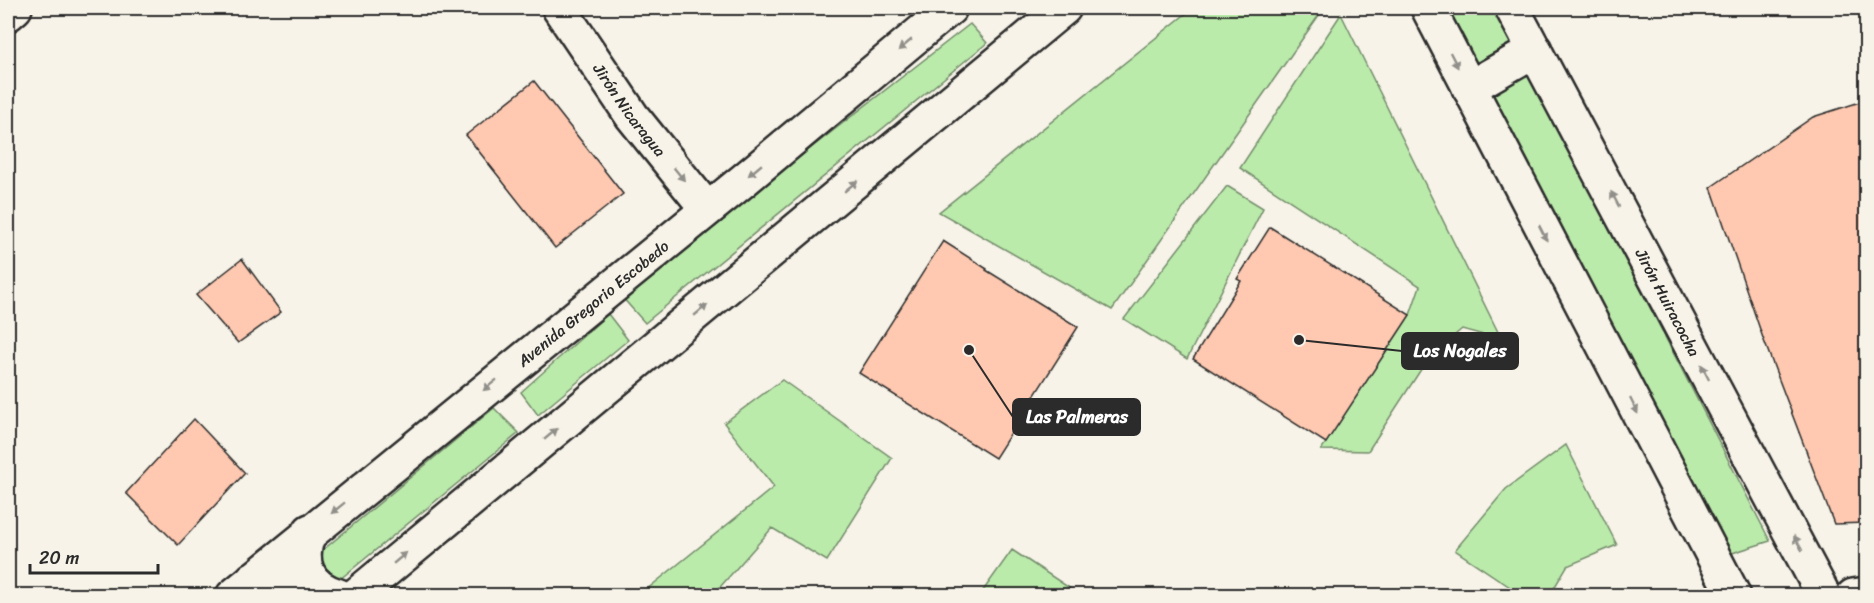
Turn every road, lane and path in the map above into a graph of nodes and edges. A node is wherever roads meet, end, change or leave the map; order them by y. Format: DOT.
graph roads {
  1 [pos="15,8"];
  2 [pos="558,8"];
  3 [pos="950,8"];
  4 [pos="1064,8"];
  5 [pos="1428,8"];
  6 [pos="1512,8"];
  7 [pos="8,14"];
  8 [pos="1535,50"];
  9 [pos="1469,88"];
  10 [pos="707,209"];
  11 [pos="310,531"];
  12 [pos="243,587"];
  13 [pos="1866,594"];
  14 [pos="297,596"];
  15 [pos="339,596"];
  16 [pos="355,596"];
  17 [pos="1734,596"];
  18 [pos="1824,596"];
  19 [pos="1853,596"];
  1 -- 7 [label="street"];
  2 -- 10 [label="street, Jirón Nicaragua, one-way"];
  3 -- 10 [label="street, Avenida Gregorio Escobedo, one-way"];
  16 -- 4 [label="street, one-way"];
  5 -- 9 [label="street, one-way"];
  6 -- 8 [label="street, Jirón Huiracocha"];
  8 -- 9 [label="street"];
  18 -- 8 [label="street, Jirón Huiracocha, one-way"];
  9 -- 17 [label="street, one-way"];
  10 -- 11 [label="street, Avenida Gregorio Escobedo, one-way"];
  11 -- 12 [label="street, Avenida Gregorio Escobedo"];
  11 -- 15 [label="street"];
  12 -- 14 [label="street"];
  13 -- 19 [label="street"];
}
